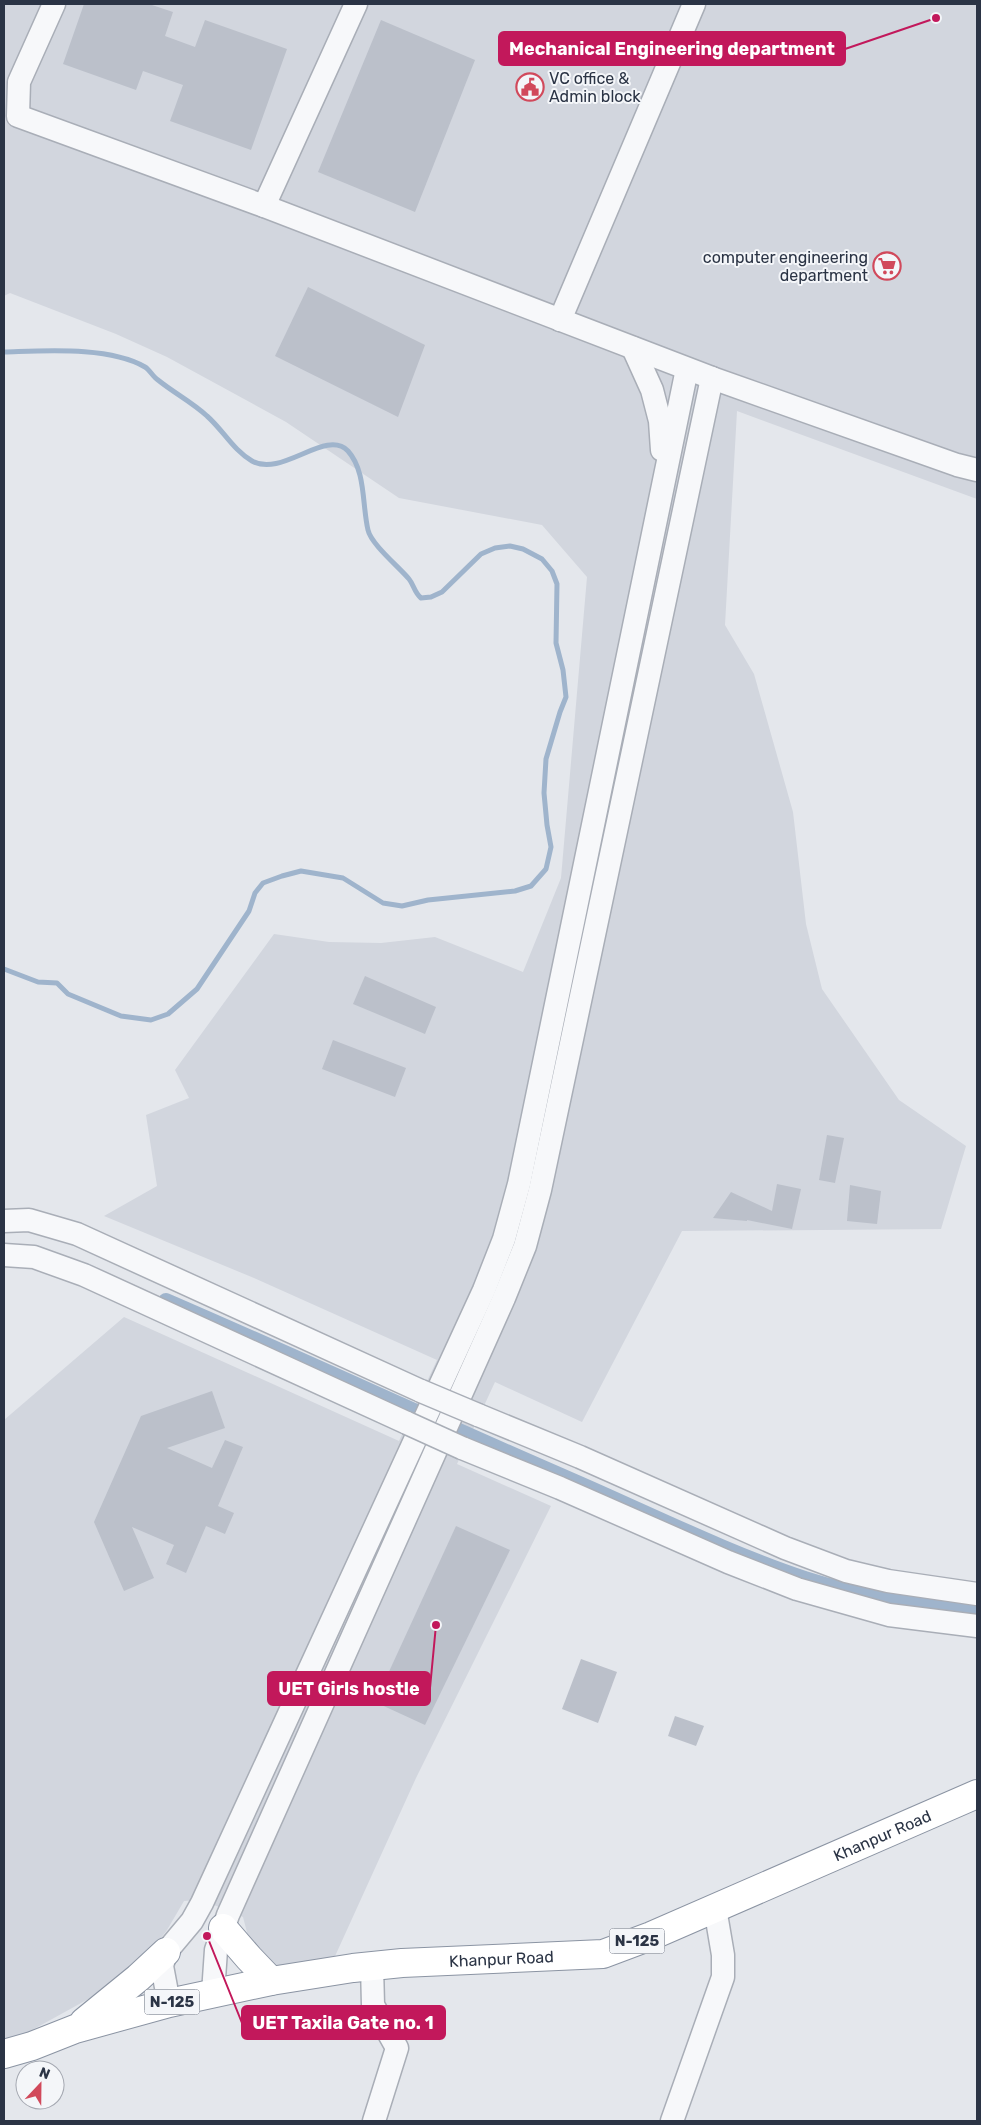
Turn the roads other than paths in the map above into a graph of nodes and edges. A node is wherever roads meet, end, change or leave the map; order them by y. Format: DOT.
graph roads {
  1 [pos="54,4"];
  2 [pos="356,4"];
  3 [pos="694,4"];
  4 [pos="11,113"];
  5 [pos="264,206"];
  6 [pos="560,320"];
  7 [pos="633,348"];
  8 [pos="687,369"];
  9 [pos="712,378"];
  10 [pos="977,470"];
  11 [pos="664,476"];
  12 [pos="4,1222"];
  13 [pos="4,1255"];
  14 [pos="977,1594"];
  15 [pos="977,1626"];
  16 [pos="977,1794"];
  17 [pos="715,1908"];
  18 [pos="220,1939"];
  19 [pos="174,1943"];
  20 [pos="372,1966"];
  21 [pos="271,1980"];
  22 [pos="213,1993"];
  23 [pos="169,2003"];
  24 [pos="75,2029"];
  25 [pos="4,2054"];
  26 [pos="374,2121"];
  27 [pos="672,2121"];
  1 -- 4 [label="street"];
  2 -- 5 [label="street"];
  3 -- 6 [label="street"];
  4 -- 5 [label="street"];
  5 -- 6 [label="street"];
  6 -- 7 [label="street"];
  7 -- 8 [label="street"];
  7 -- 11 [label="street"];
  8 -- 9 [label="street"];
  8 -- 11 [label="street"];
  9 -- 10 [label="street"];
  9 -- 18 [label="street"];
  11 -- 19 [label="street"];
  12 -- 14 [label="street, bridge"];
  13 -- 15 [label="street, bridge"];
  16 -- 17 [label="highway, Khanpur Road / N-125"];
  17 -- 20 [label="highway, Khanpur Road / N-125"];
  17 -- 27 [label="street"];
  18 -- 19 [label="street"];
  18 -- 21 [label="highway"];
  18 -- 22 [label="street"];
  19 -- 23 [label="street"];
  19 -- 24 [label="highway"];
  20 -- 21 [label="highway, Khanpur Road / N-125"];
  20 -- 26 [label="street"];
  21 -- 22 [label="highway, Khanpur Road / N-125"];
  22 -- 23 [label="highway, Khanpur Road / N-125"];
  23 -- 24 [label="highway, Khanpur Road / N-125"];
  24 -- 25 [label="highway, Khanpur Road / N-125"];
}
